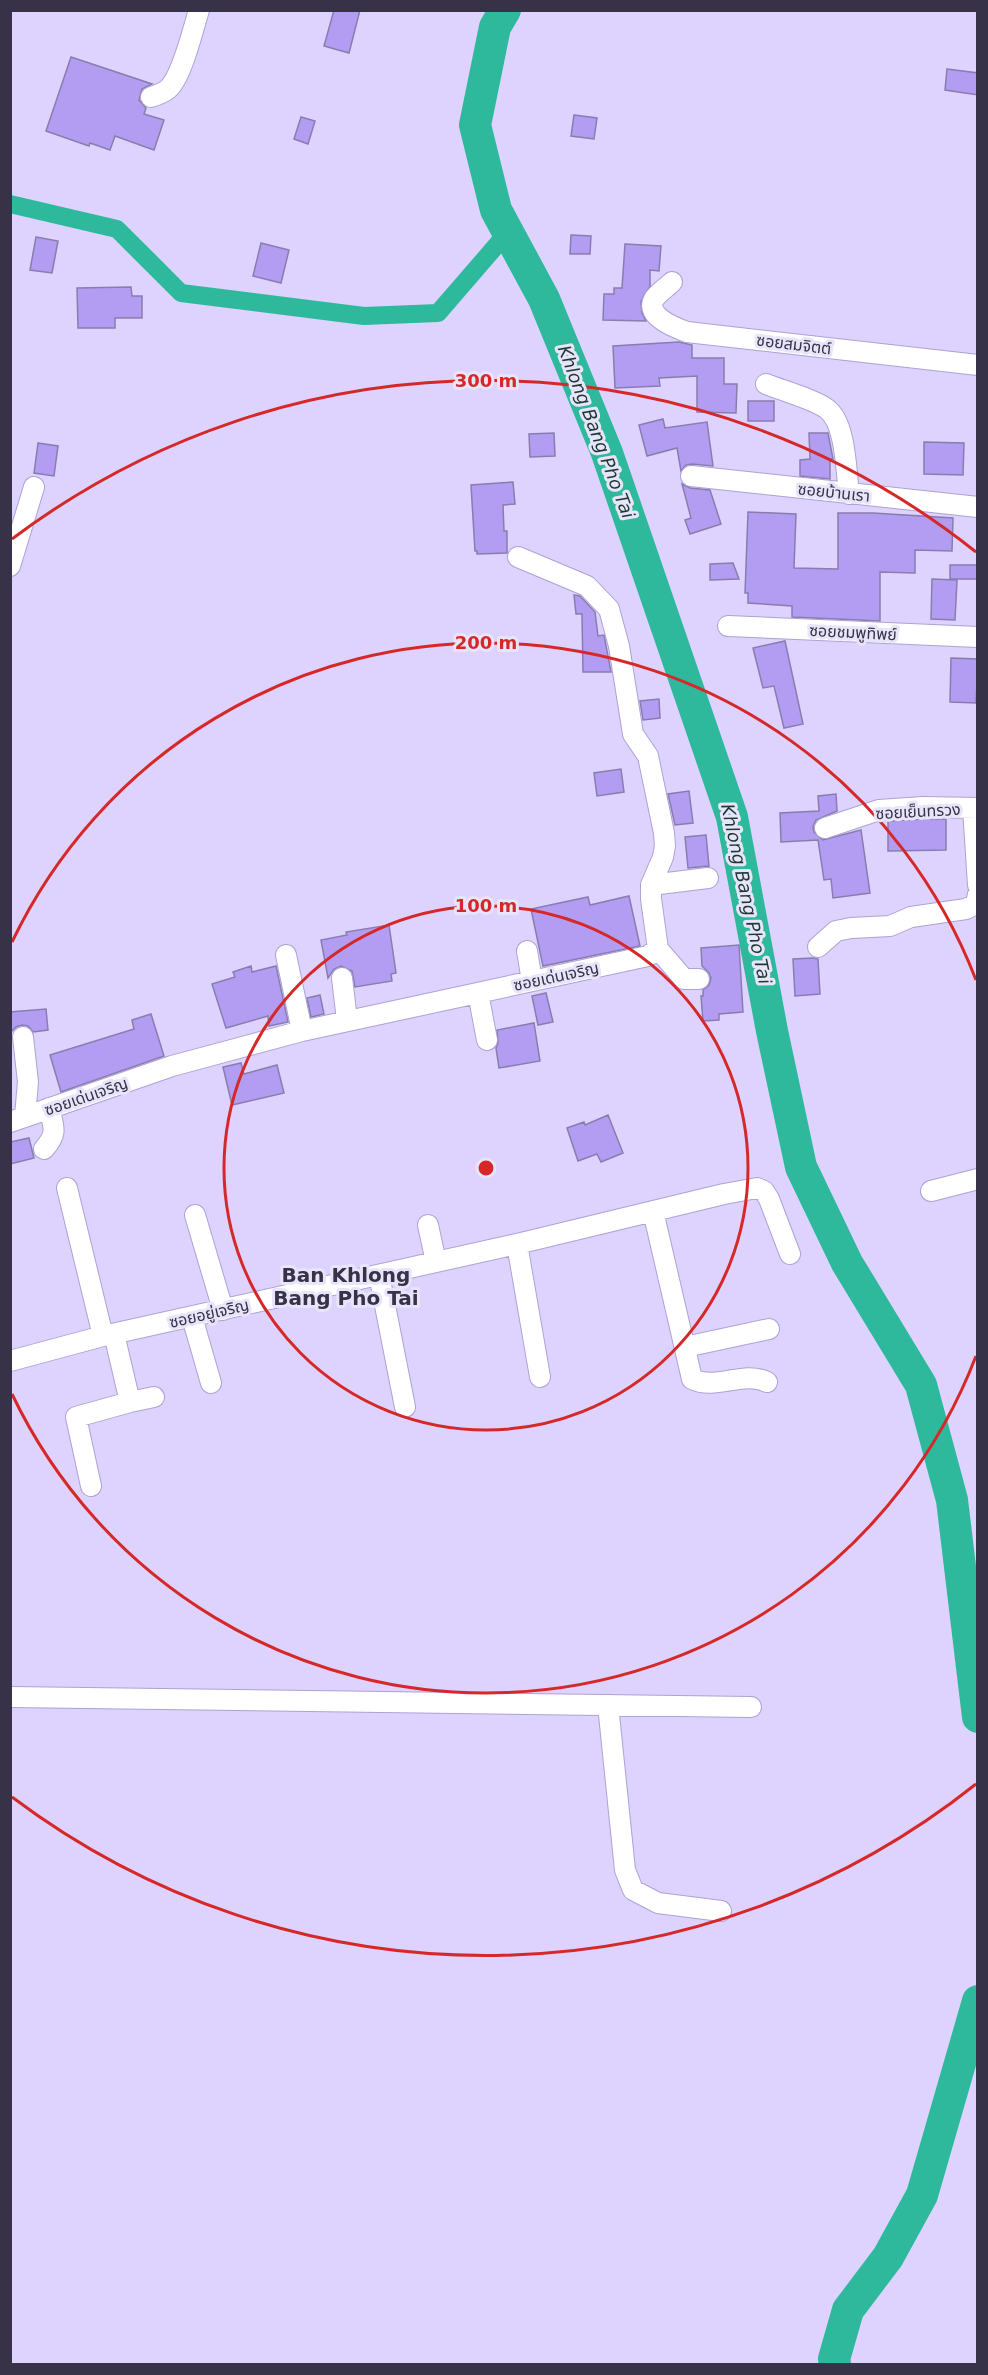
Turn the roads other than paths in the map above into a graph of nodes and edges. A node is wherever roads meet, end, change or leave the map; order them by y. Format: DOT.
graph roads {
  1 [pos="199,10"];
  2 [pos="151,97"];
  3 [pos="672,282"];
  4 [pos="978,365"];
  5 [pos="766,384"];
  6 [pos="691,476"];
  7 [pos="34,487"];
  8 [pos="849,494"];
  9 [pos="978,507"];
  10 [pos="518,557"];
  11 [pos="10,566"];
  12 [pos="728,626"];
  13 [pos="978,637"];
  14 [pos="976,808"];
  15 [pos="825,828"];
  16 [pos="708,878"];
  17 [pos="651,885"];
  18 [pos="978,885"];
  19 [pos="978,894"];
  20 [pos="818,947"];
  21 [pos="658,949"];
  22 [pos="527,951"];
  23 [pos="286,955"];
  24 [pos="342,978"];
  25 [pos="699,979"];
  26 [pos="532,981"];
  27 [pos="478,993"];
  28 [pos="346,1020"];
  29 [pos="302,1031"];
  30 [pos="23,1037"];
  31 [pos="487,1040"];
  32 [pos="50,1108"];
  33 [pos="18,1119"];
  34 [pos="44,1149"];
  35 [pos="978,1179"];
  36 [pos="67,1188"];
  37 [pos="931,1191"];
  38 [pos="653,1210"];
  39 [pos="195,1215"];
  40 [pos="428,1225"];
  41 [pos="516,1244"];
  42 [pos="790,1254"];
  43 [pos="436,1262"];
  44 [pos="379,1275"];
  45 [pos="223,1310"];
  46 [pos="192,1317"];
  47 [pos="769,1329"];
  48 [pos="109,1335"];
  49 [pos="685,1347"];
  50 [pos="10,1361"];
  51 [pos="540,1377"];
  52 [pos="767,1382"];
  53 [pos="211,1383"];
  54 [pos="154,1397"];
  55 [pos="130,1402"];
  56 [pos="405,1407"];
  57 [pos="91,1486"];
  58 [pos="10,1697"];
  59 [pos="608,1705"];
  60 [pos="751,1707"];
  61 [pos="721,1911"];
  1 -- 2 [label="street"];
  3 -- 4 [label="street, ซอยสมจิตต์"];
  5 -- 8 [label="street"];
  6 -- 8 [label="street, ซอยบ้านเรา"];
  7 -- 11 [label="street"];
  8 -- 9 [label="street, ซอยบ้านเรา"];
  10 -- 17 [label="street"];
  12 -- 13 [label="street, ซอยชมพูทิพย์"];
  14 -- 15 [label="street, ซอยเย็นทรวง"];
  14 -- 18 [label="street"];
  16 -- 17 [label="street"];
  17 -- 21 [label="street"];
  19 -- 20 [label="street"];
  21 -- 25 [label="street"];
  21 -- 26 [label="street, ซอยเด่นเจริญ"];
  22 -- 26 [label="street"];
  23 -- 29 [label="street"];
  24 -- 28 [label="street"];
  26 -- 27 [label="street, ซอยเด่นเจริญ"];
  27 -- 28 [label="street, ซอยเด่นเจริญ"];
  27 -- 31 [label="street"];
  28 -- 29 [label="street, ซอยเด่นเจริญ"];
  29 -- 32 [label="street, ซอยเด่นเจริญ"];
  30 -- 33 [label="street"];
  32 -- 33 [label="street, ซอยเด่นเจริญ"];
  32 -- 34 [label="street"];
  35 -- 37 [label="street"];
  36 -- 48 [label="street"];
  38 -- 41 [label="street, ซอยอยู่เจริญ"];
  38 -- 42 [label="street, ซอยอยู่เจริญ"];
  38 -- 49 [label="street"];
  39 -- 45 [label="street"];
  40 -- 43 [label="street"];
  41 -- 43 [label="street, ซอยอยู่เจริญ"];
  41 -- 51 [label="street"];
  43 -- 44 [label="street, ซอยอยู่เจริญ"];
  44 -- 45 [label="street, ซอยอยู่เจริญ"];
  44 -- 56 [label="street"];
  45 -- 46 [label="street, ซอยอยู่เจริญ"];
  46 -- 48 [label="street, ซอยอยู่เจริญ"];
  46 -- 53 [label="street"];
  47 -- 49 [label="street"];
  48 -- 50 [label="street, ซอยอยู่เจริญ"];
  48 -- 55 [label="street"];
  49 -- 52 [label="street"];
  54 -- 55 [label="street"];
  55 -- 57 [label="street"];
  58 -- 59 [label="street"];
  59 -- 60 [label="street"];
  59 -- 61 [label="street"];
}
